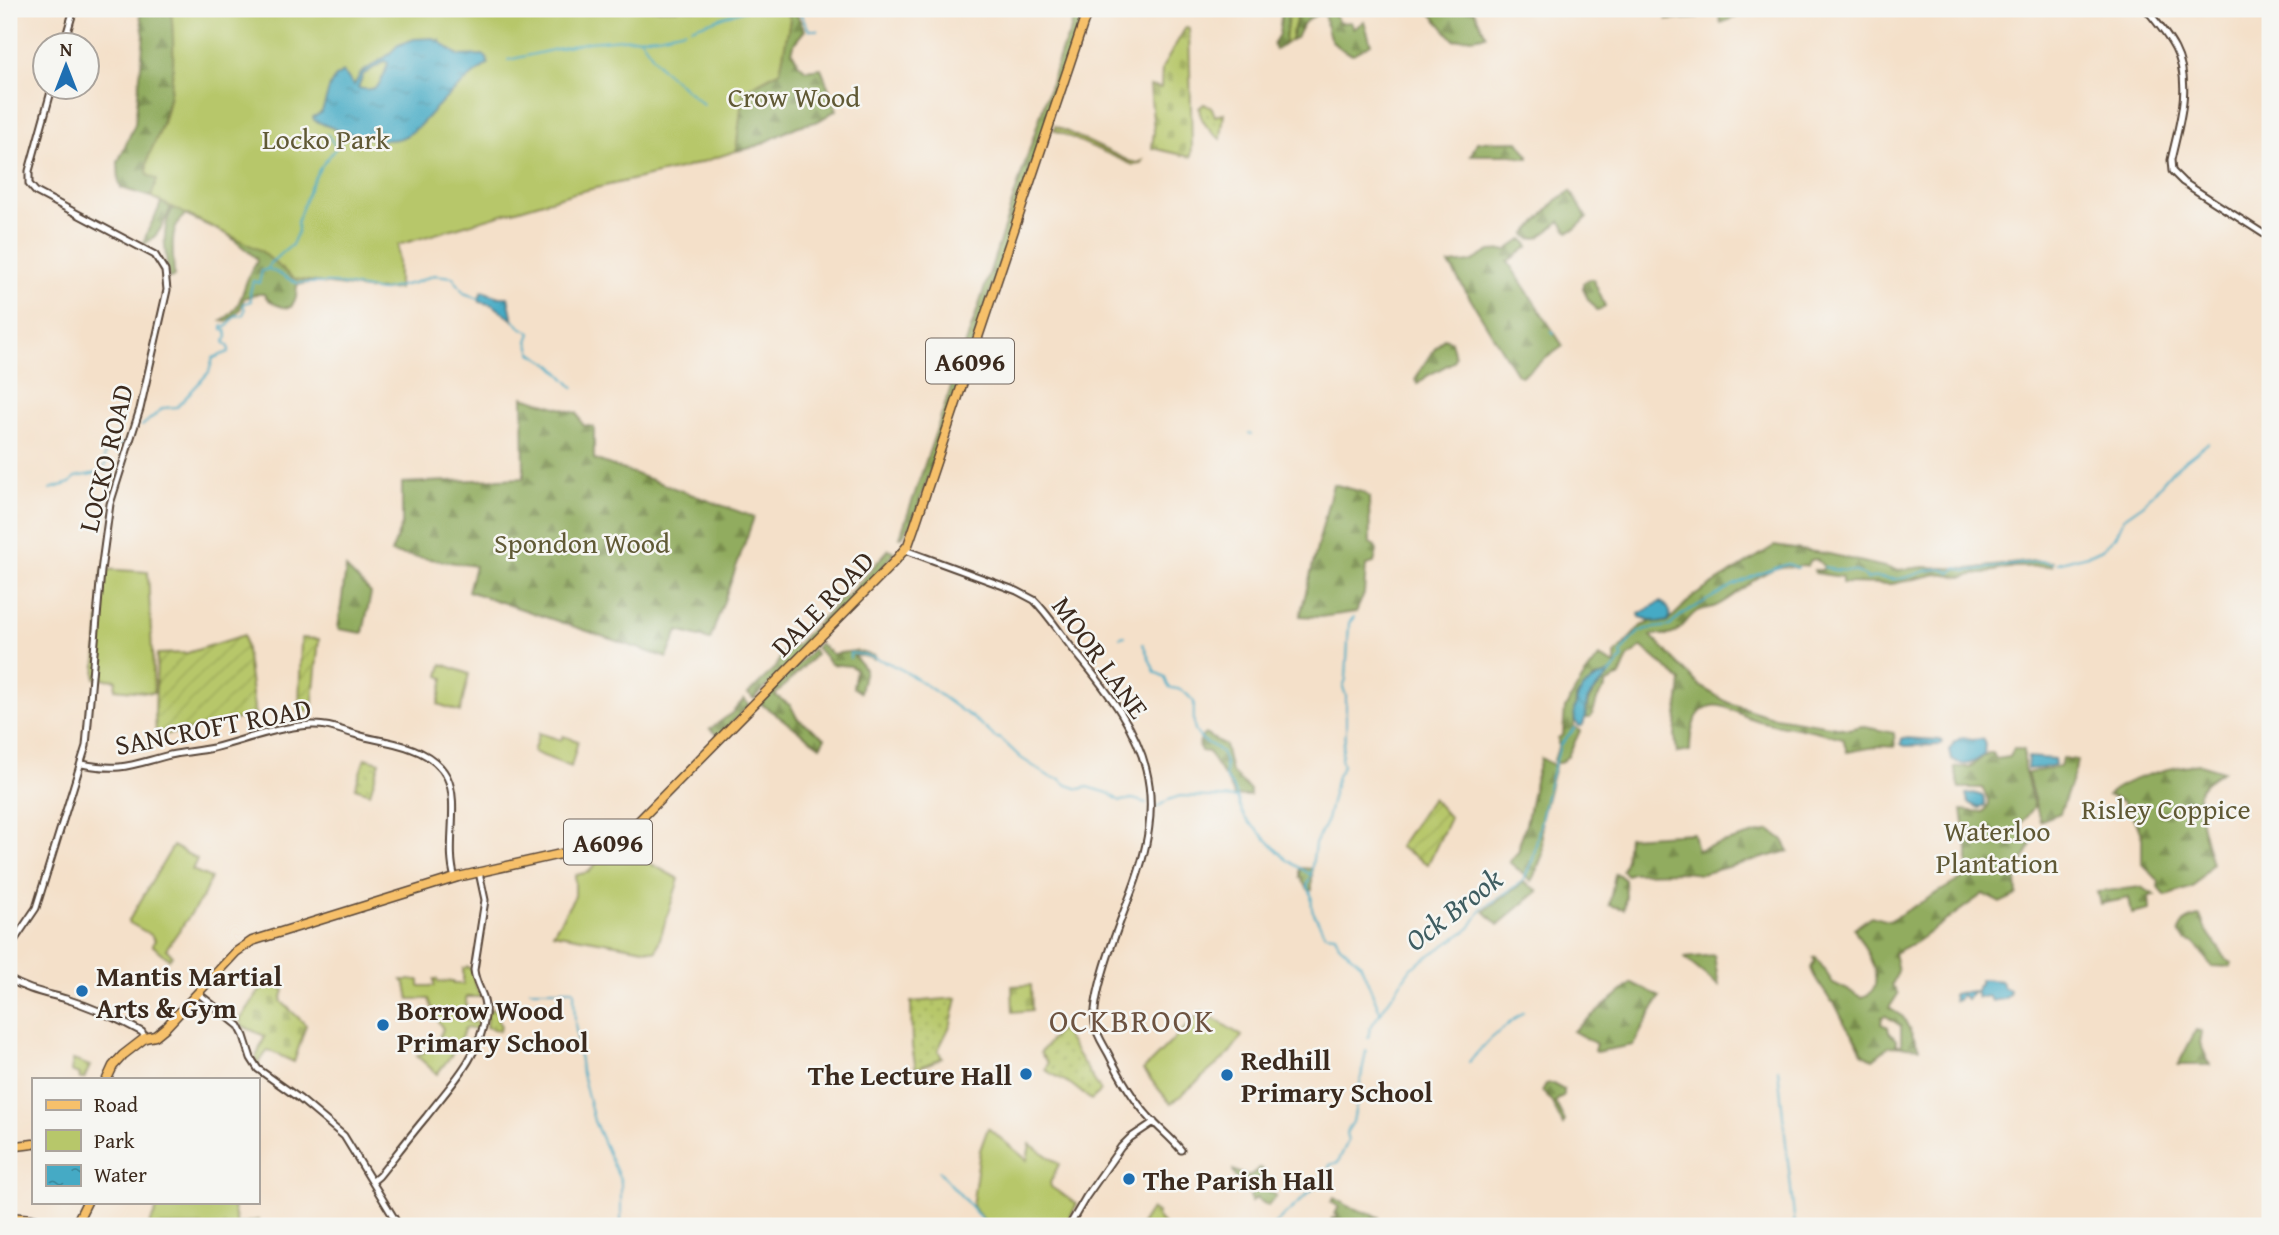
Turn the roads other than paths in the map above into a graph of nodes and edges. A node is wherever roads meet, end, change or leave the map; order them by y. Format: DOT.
graph roads {
  1 [pos="74,9"];
  2 [pos="1088,9"];
  3 [pos="2146,9"];
  4 [pos="67,32"];
  5 [pos="48,102"];
  6 [pos="2270,238"];
  7 [pos="905,550"];
  8 [pos="82,764"];
  9 [pos="478,871"];
  10 [pos="455,878"];
  11 [pos="9,948"];
  12 [pos="9,979"];
  13 [pos="199,994"];
  14 [pos="145,1038"];
  15 [pos="107,1078"];
  16 [pos="1154,1122"];
  17 [pos="32,1144"];
  18 [pos="9,1147"];
  19 [pos="1181,1150"];
  20 [pos="373,1181"];
  21 [pos="86,1204"];
  22 [pos="9,1220"];
  23 [pos="42,1226"];
  24 [pos="55,1226"];
  25 [pos="75,1226"];
  26 [pos="399,1226"];
  27 [pos="1069,1226"];
  1 -- 4 [label="street"];
  2 -- 7 [label="main road, DALE ROAD / A6096"];
  3 -- 6 [label="street"];
  5 -- 8 [label="street, LOCKO ROAD"];
  7 -- 9 [label="main road, DALE ROAD / A6096"];
  7 -- 16 [label="street, MOOR LANE"];
  8 -- 10 [label="street, SANCROFT ROAD"];
  8 -- 11 [label="street, LOCKO ROAD"];
  9 -- 10 [label="main road, DALE ROAD / A6096"];
  9 -- 20 [label="street"];
  10 -- 13 [label="main road, DALE ROAD / A6096"];
  12 -- 14 [label="street"];
  13 -- 14 [label="main road, A6096"];
  13 -- 20 [label="street"];
  14 -- 15 [label="main road, A6096"];
  16 -- 19 [label="street"];
  16 -- 27 [label="street"];
  17 -- 18 [label="main road"];
  20 -- 26 [label="street"];
  21 -- 25 [label="main road"];
  22 -- 23 [label="highway"];
  22 -- 24 [label="highway"];
}
